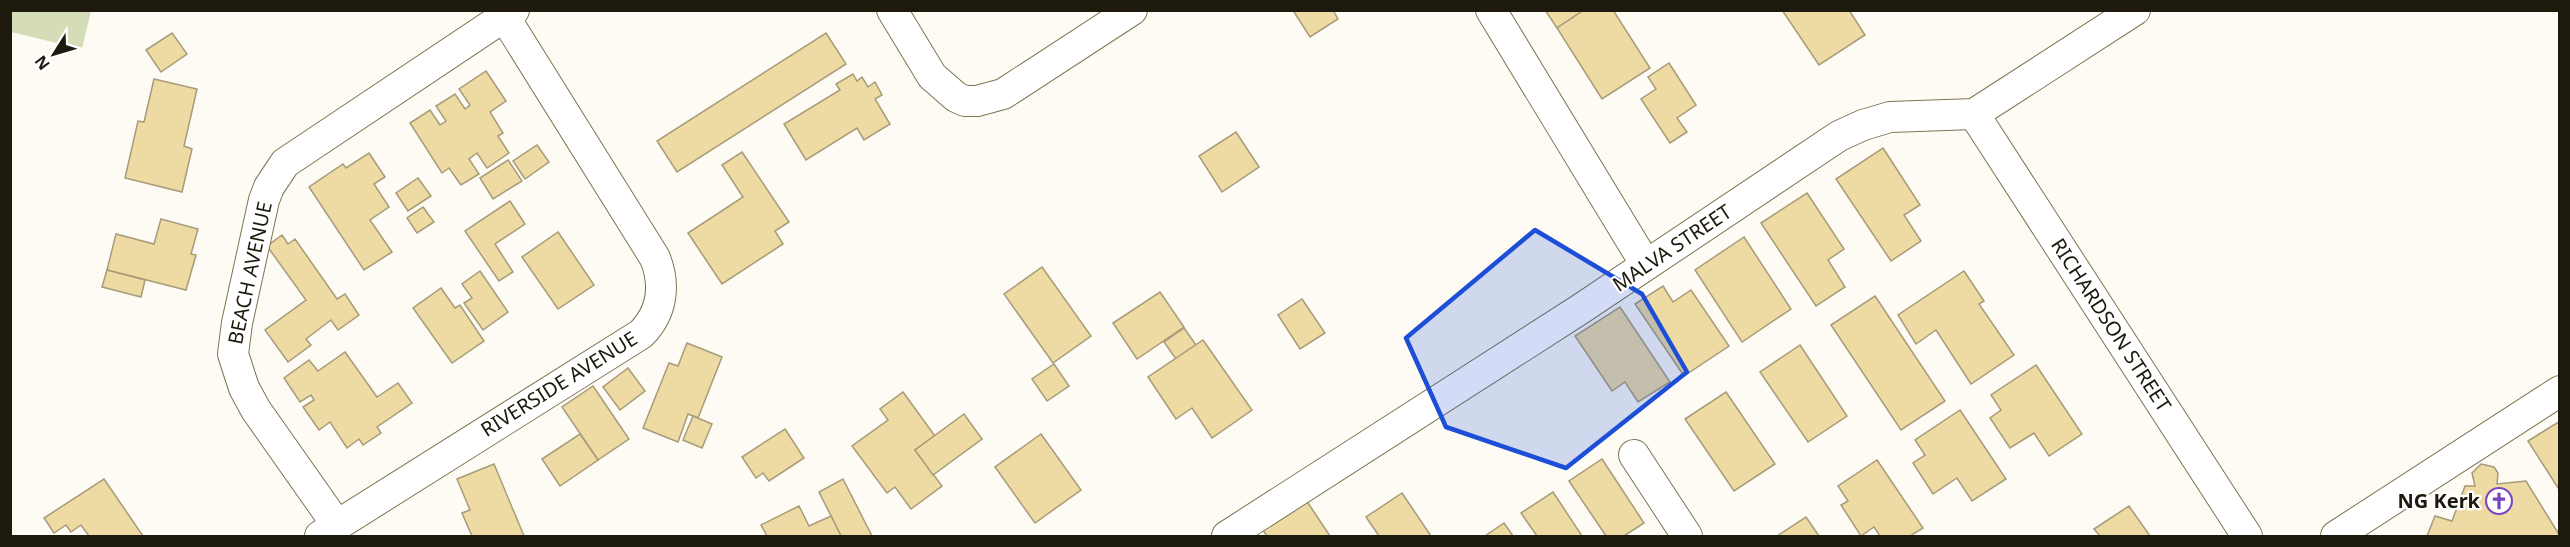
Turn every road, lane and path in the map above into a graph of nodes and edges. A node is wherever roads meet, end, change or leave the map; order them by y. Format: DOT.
graph roads {
  1 [pos="892,10"];
  2 [pos="1132,10"];
  3 [pos="1491,10"];
  4 [pos="2135,10"];
  5 [pos="509,13"];
  6 [pos="1974,114"];
  7 [pos="1646,265"];
  8 [pos="2559,391"];
  9 [pos="1634,455"];
  10 [pos="329,531"];
  11 [pos="1227,537"];
  12 [pos="1687,537"];
  13 [pos="2247,537"];
  14 [pos="2336,537"];
  1 -- 2 [label="street"];
  3 -- 7 [label="street"];
  4 -- 6 [label="street"];
  5 -- 10 [label="street, BEACH AVENUE"];
  5 -- 10 [label="street, RIVERSIDE AVENUE"];
  6 -- 7 [label="street, MALVA STREET"];
  6 -- 13 [label="street, RICHARDSON STREET"];
  7 -- 11 [label="street, MALVA STREET"];
  8 -- 14 [label="street"];
  9 -- 12 [label="street"];
}
